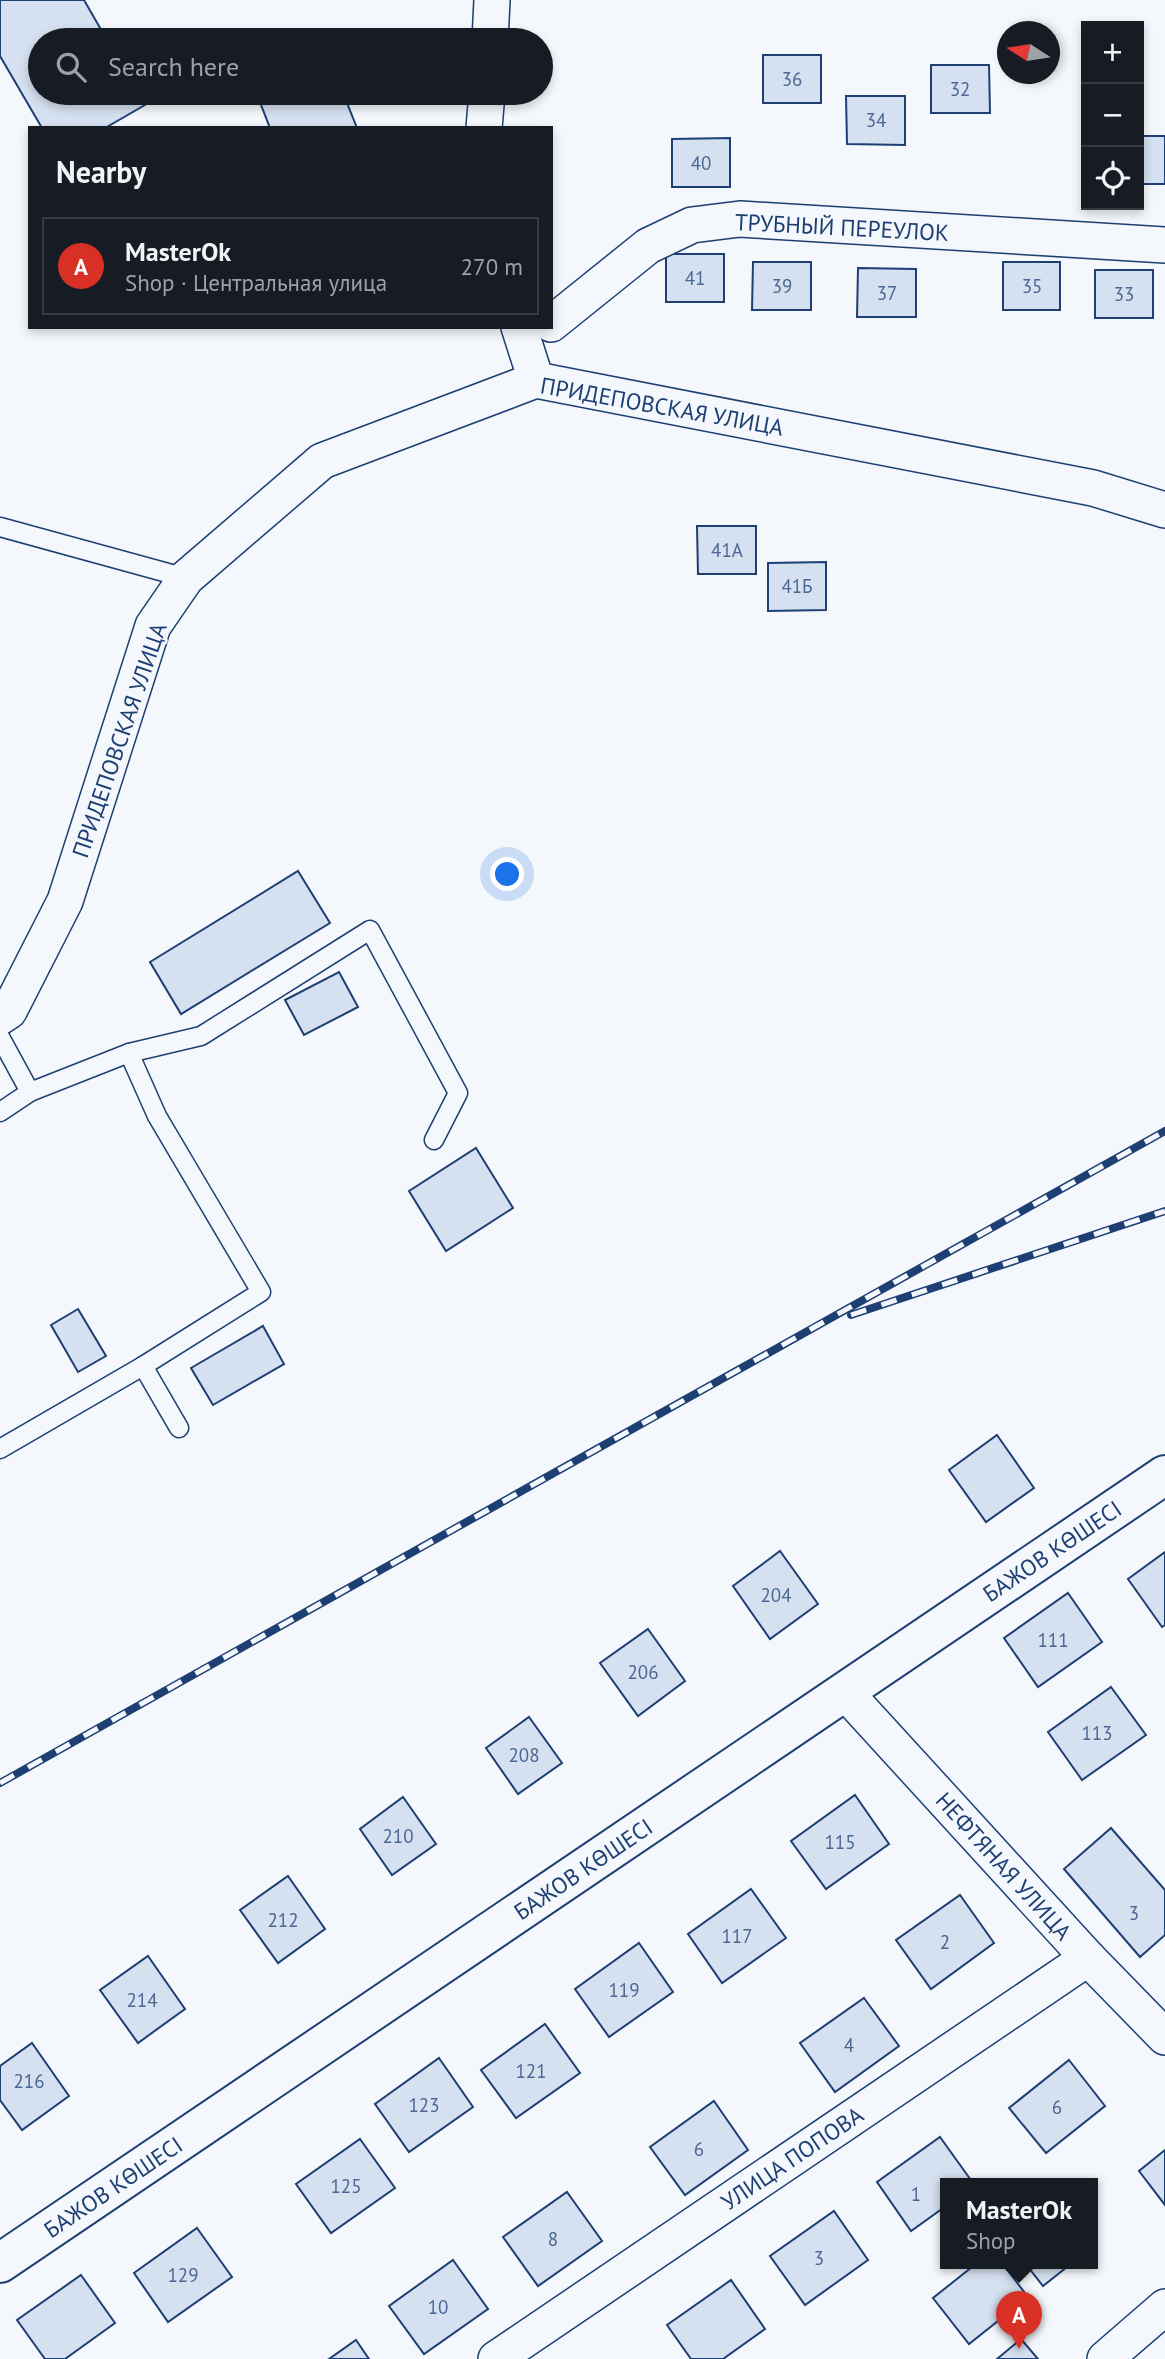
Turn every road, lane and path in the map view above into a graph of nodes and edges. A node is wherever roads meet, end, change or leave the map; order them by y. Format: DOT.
graph roads {
  1 [pos="492,0"];
  2 [pos="491,28"];
  3 [pos="485,105"];
  4 [pos="484,126"];
  5 [pos="1165,245"];
  6 [pos="553,318"];
  7 [pos="536,331"];
  8 [pos="536,380"];
  9 [pos="1165,510"];
  10 [pos="0,527"];
  11 [pos="186,578"];
  12 [pos="0,1017"];
  13 [pos="0,1037"];
  14 [pos="129,1053"];
  15 [pos="30,1093"];
  16 [pos="0,1112"];
  17 [pos="435,1140"];
  18 [pos="143,1366"];
  19 [pos="179,1428"];
  20 [pos="0,1450"];
  21 [pos="1165,1475"];
  22 [pos="845,1692"];
  23 [pos="1088,1958"];
  24 [pos="1162,2028"];
  25 [pos="0,2263"];
  26 [pos="1165,2307"];
  27 [pos="496,2359"];
  28 [pos="1105,2359"];
  1 -- 2 [label="street"];
  3 -- 4 [label="street"];
  5 -- 6 [label="street, ТРУБНЫЙ ПЕРЕУЛОК"];
  7 -- 8 [label="street"];
  8 -- 9 [label="street, ПРИДЕПОВСКАЯ УЛИЦА"];
  8 -- 11 [label="street, ПРИДЕПОВСКАЯ УЛИЦА"];
  10 -- 11 [label="lane"];
  11 -- 12 [label="street, ПРИДЕПОВСКАЯ УЛИЦА"];
  13 -- 15 [label="lane"];
  14 -- 15 [label="lane"];
  14 -- 17 [label="lane"];
  14 -- 18 [label="lane"];
  15 -- 16 [label="lane"];
  18 -- 19 [label="lane"];
  18 -- 20 [label="lane"];
  21 -- 22 [label="main road, БАЖОВ КӨШЕСІ"];
  22 -- 23 [label="street, НЕФТЯНАЯ УЛИЦА"];
  22 -- 25 [label="main road, БАЖОВ КӨШЕСІ"];
  23 -- 24 [label="street, НЕФТЯНАЯ УЛИЦА"];
  23 -- 27 [label="street, УЛИЦА ПОПОВА"];
  26 -- 28 [label="street"];
}
